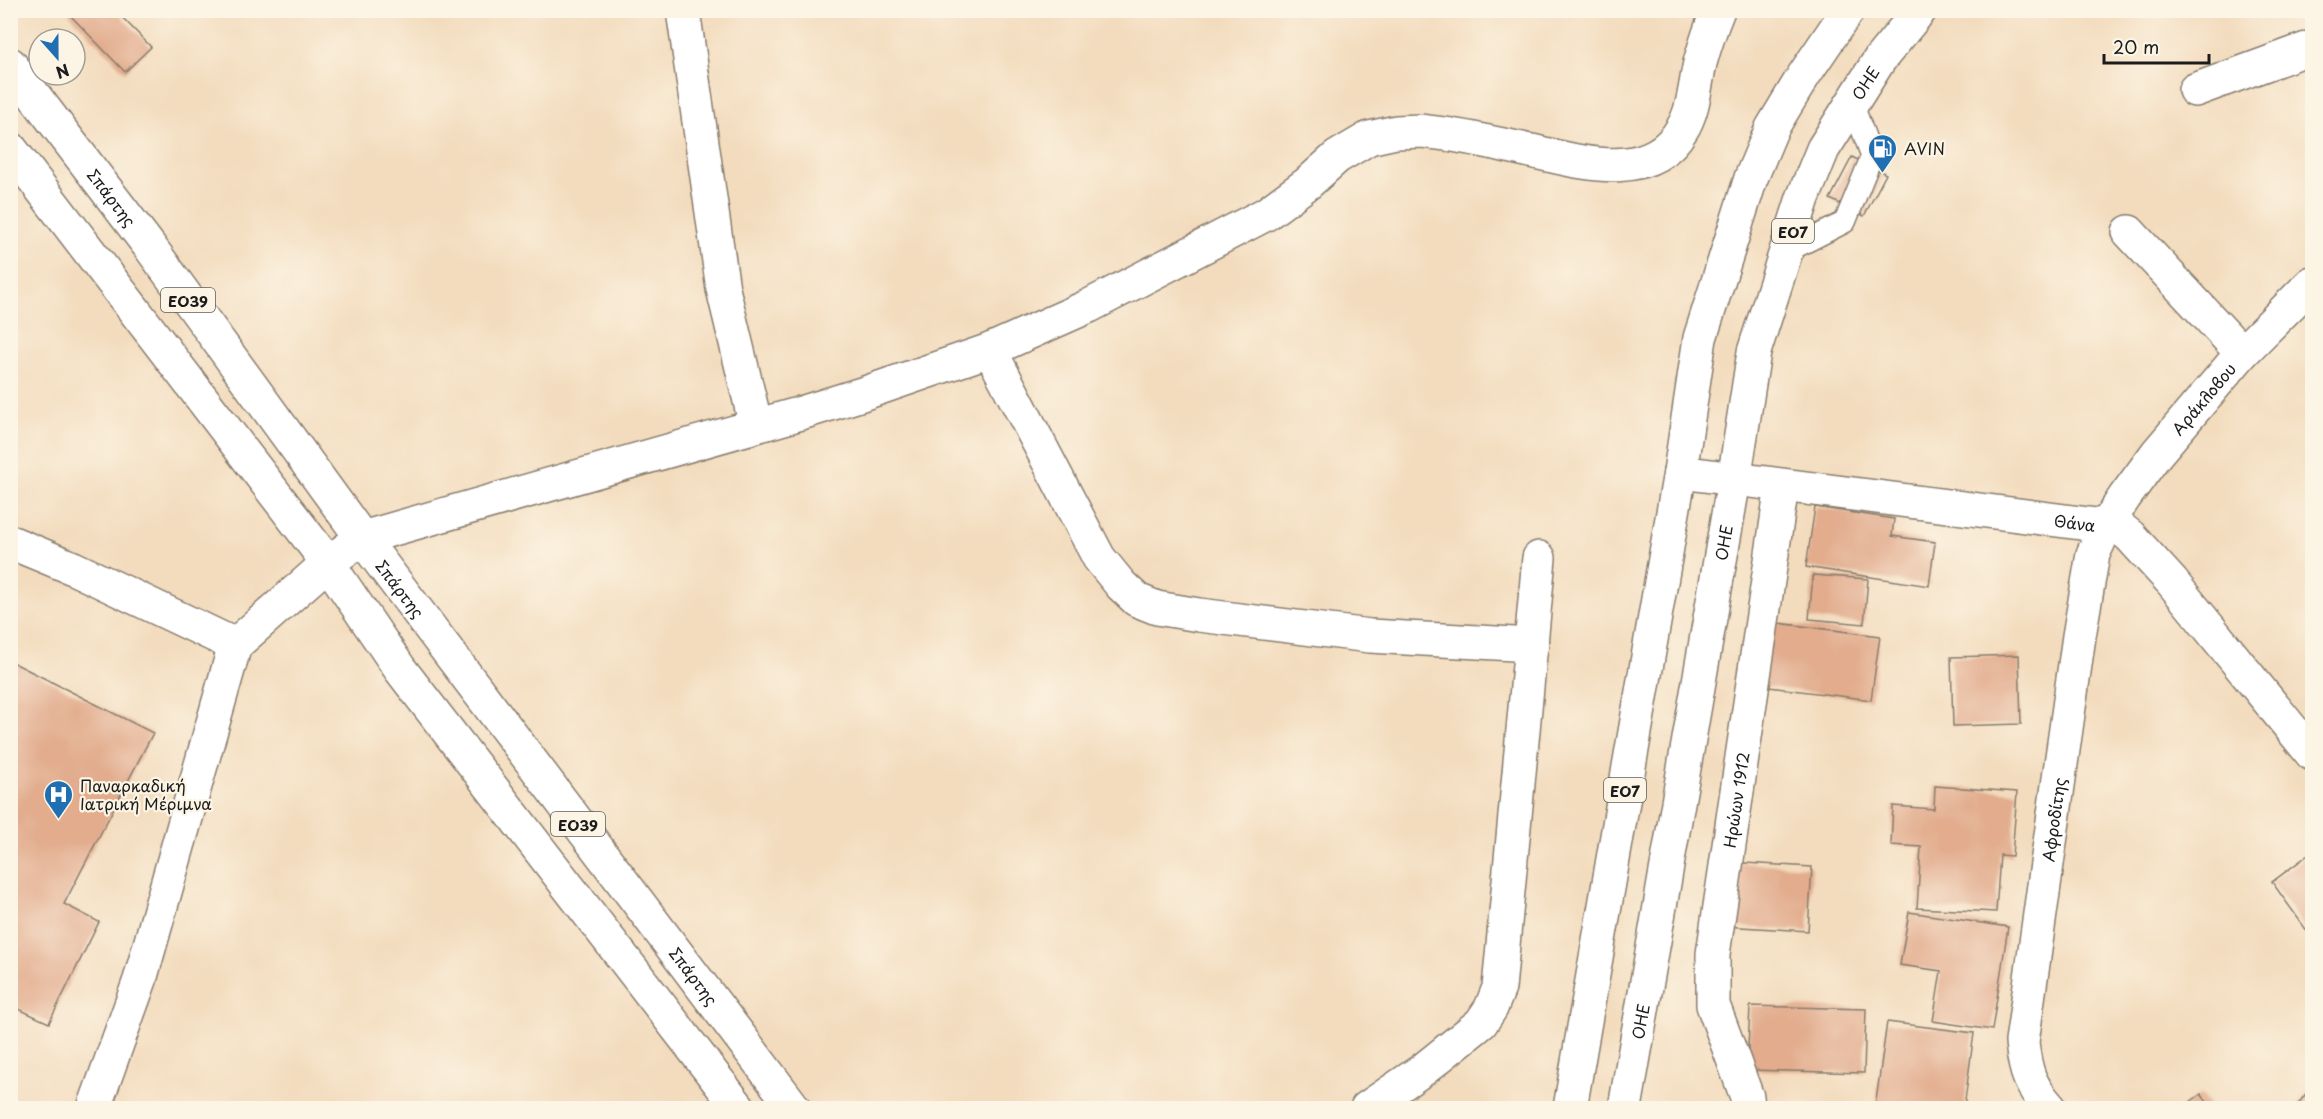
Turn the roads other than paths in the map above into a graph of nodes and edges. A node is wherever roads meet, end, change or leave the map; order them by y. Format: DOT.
graph roads {
  1 [pos="683,10"];
  2 [pos="1718,10"];
  3 [pos="1848,10"];
  4 [pos="1920,10"];
  5 [pos="2313,47"];
  6 [pos="10,64"];
  7 [pos="2195,90"];
  8 [pos="1852,103"];
  9 [pos="10,148"];
  10 [pos="2130,232"];
  11 [pos="1786,252"];
  12 [pos="2313,283"];
  13 [pos="990,350"];
  14 [pos="2242,353"];
  15 [pos="756,426"];
  16 [pos="1680,472"];
  17 [pos="1734,480"];
  18 [pos="1782,486"];
  19 [pos="2106,526"];
  20 [pos="362,538"];
  21 [pos="10,542"];
  22 [pos="1539,558"];
  23 [pos="328,563"];
  24 [pos="235,645"];
  25 [pos="1532,645"];
  26 [pos="2313,754"];
  27 [pos="94,1108"];
  28 [pos="739,1108"];
  29 [pos="794,1108"];
  30 [pos="1367,1108"];
  31 [pos="1570,1108"];
  32 [pos="1625,1108"];
  33 [pos="1748,1108"];
  34 [pos="2050,1108"];
  1 -- 15 [label="street"];
  2 -- 13 [label="street"];
  3 -- 16 [label="street, ΕΟ7"];
  4 -- 8 [label="street, ΟΗΕ / ΕΟ7"];
  5 -- 7 [label="street"];
  6 -- 20 [label="street, Σπάρτης / ΕΟ39"];
  8 -- 11 [label="street, ΟΗΕ / ΕΟ7"];
  8 -- 11 [label="lane"];
  9 -- 23 [label="street, ΕΟ39"];
  10 -- 14 [label="street"];
  11 -- 17 [label="street, ΟΗΕ / ΕΟ7"];
  12 -- 14 [label="street, Αράκλοβου"];
  13 -- 15 [label="street"];
  13 -- 25 [label="street"];
  14 -- 19 [label="street, Αράκλοβου"];
  15 -- 20 [label="street"];
  16 -- 17 [label="street, Θάνα"];
  16 -- 31 [label="street, ΕΟ7"];
  17 -- 18 [label="street, Θάνα"];
  17 -- 32 [label="street, ΟΗΕ / ΕΟ7"];
  18 -- 19 [label="street, Θάνα"];
  18 -- 33 [label="street, Ηρώων 1912"];
  19 -- 26 [label="street, Θάνα"];
  19 -- 34 [label="street, Αφροδίτης"];
  20 -- 23 [label="street"];
  20 -- 29 [label="street, Σπάρτης / ΕΟ39"];
  21 -- 24 [label="street"];
  22 -- 25 [label="street"];
  23 -- 24 [label="street"];
  23 -- 28 [label="street, ΕΟ39"];
  24 -- 27 [label="street"];
  25 -- 30 [label="street"];
}
